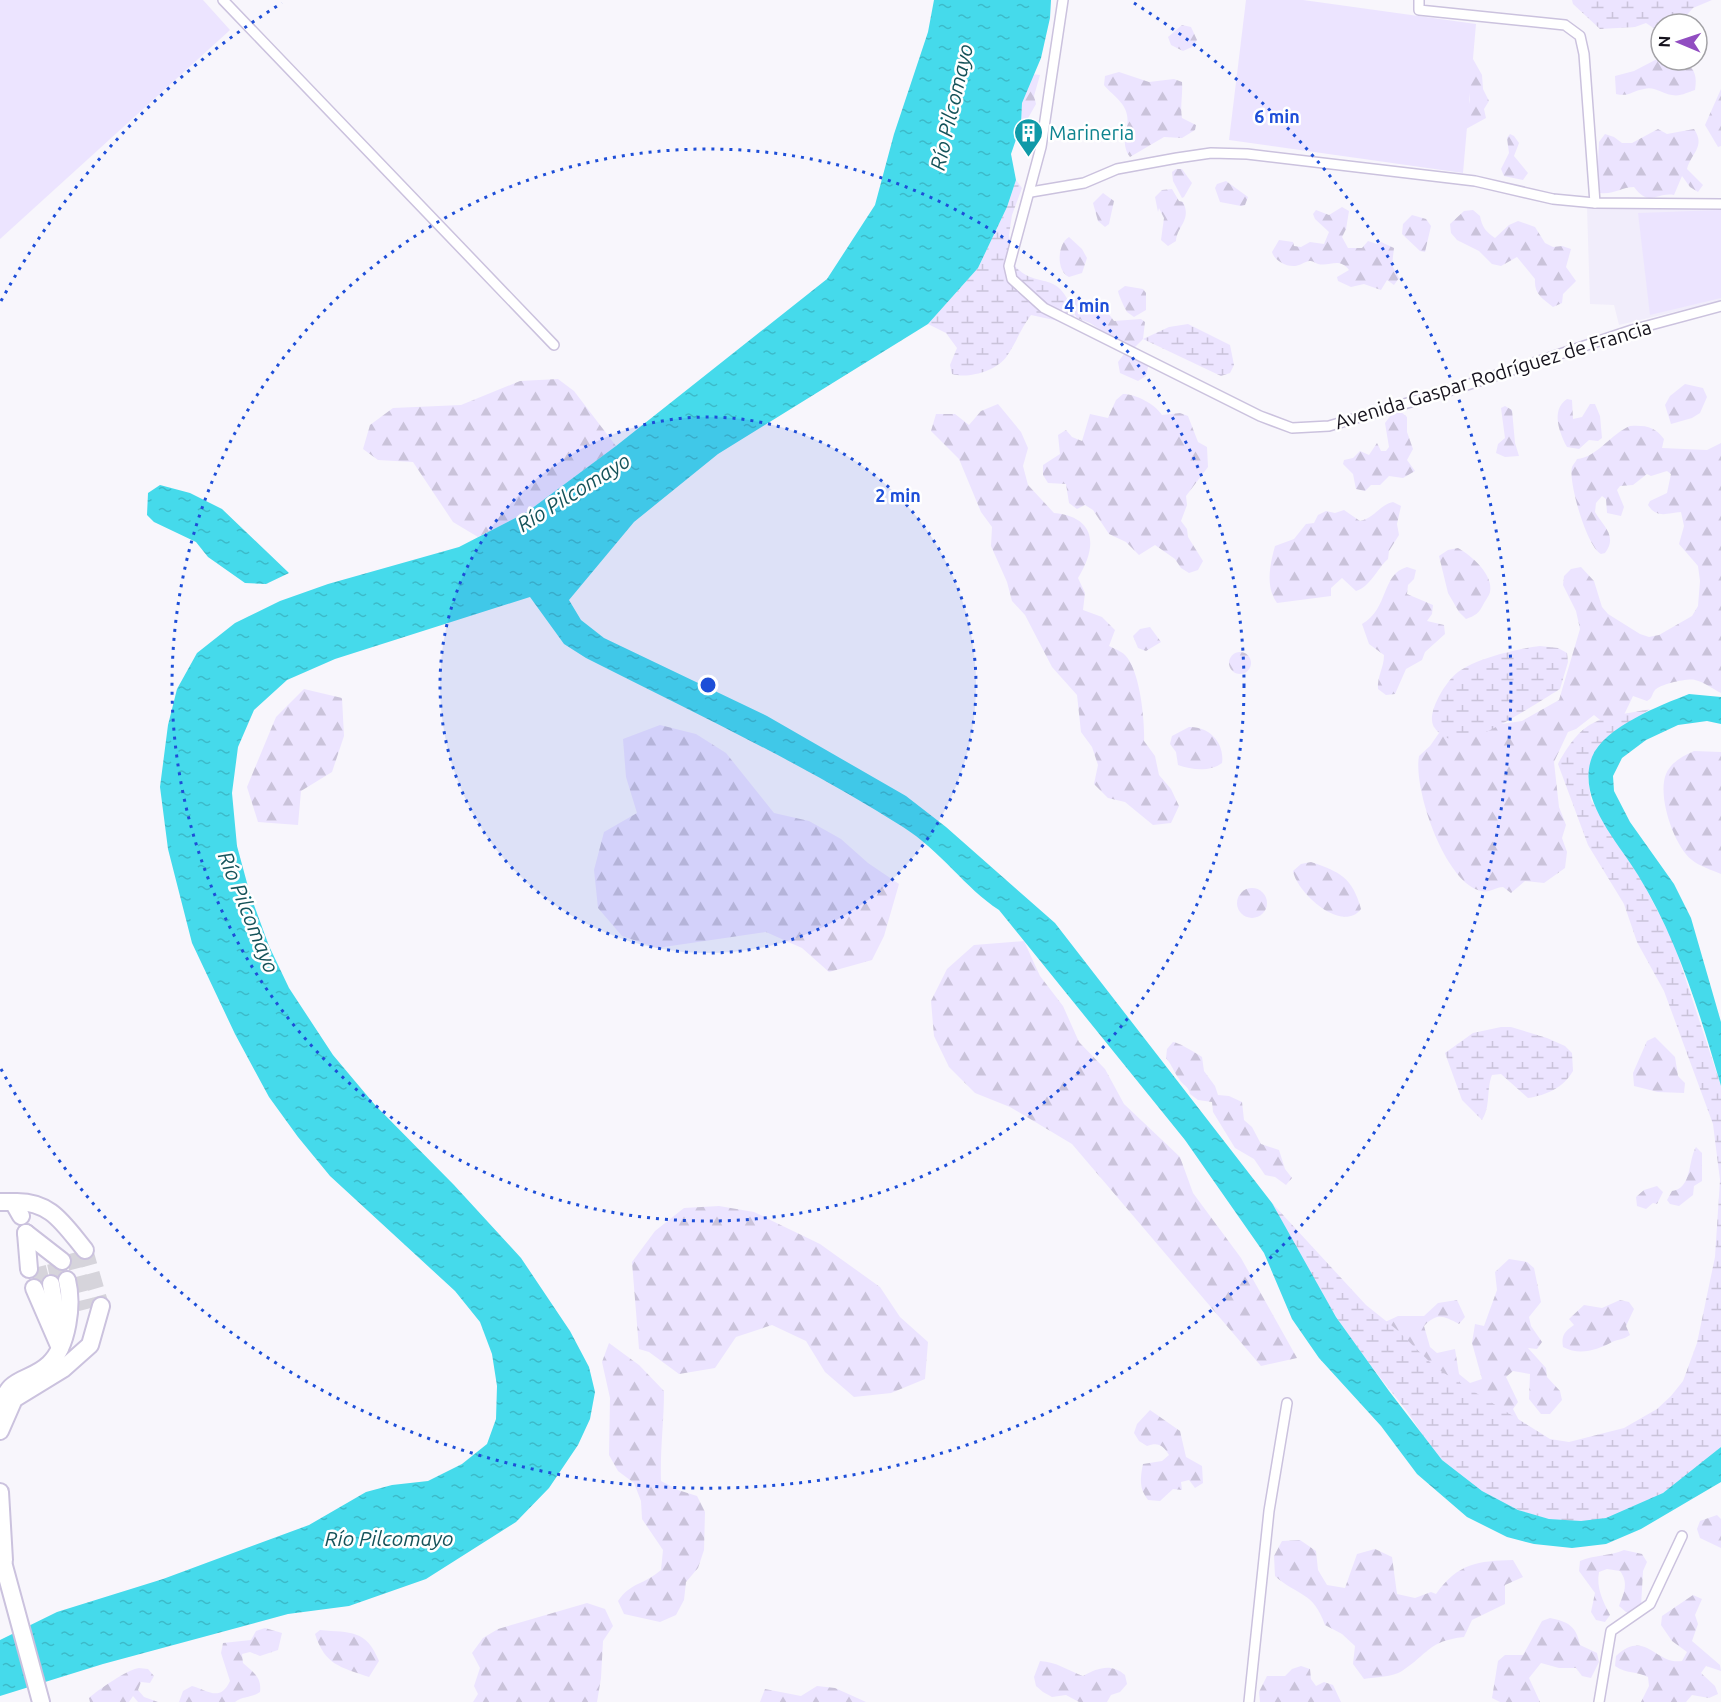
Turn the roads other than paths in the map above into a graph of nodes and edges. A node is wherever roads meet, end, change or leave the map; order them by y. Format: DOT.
graph roads {
  1 [pos="224,0"];
  2 [pos="1063,0"];
  3 [pos="1419,0"];
  4 [pos="1031,192"];
  5 [pos="1595,203"];
  6 [pos="1721,204"];
  7 [pos="1721,306"];
  8 [pos="554,345"];
  9 [pos="15,1213"];
  10 [pos="55,1261"];
  11 [pos="94,1307"];
  12 [pos="60,1348"];
  13 [pos="1287,1403"];
  14 [pos="0,1416"];
  15 [pos="0,1431"];
  16 [pos="0,1492"];
  17 [pos="1682,1536"];
  18 [pos="2,1557"];
  19 [pos="41,1702"];
  20 [pos="1249,1702"];
  21 [pos="1599,1702"];
  1 -- 8 [label="street"];
  2 -- 4 [label="street, Avenida Gaspar Rodríguez de Francia"];
  3 -- 5 [label="street"];
  4 -- 5 [label="street"];
  4 -- 7 [label="street, Avenida Gaspar Rodríguez de Francia"];
  5 -- 6 [label="street"];
  9 -- 10 [label="highway"];
  9 -- 10 [label="highway"];
  9 -- 10 [label="highway"];
  11 -- 15 [label="highway"];
  12 -- 12 [label="highway"];
  12 -- 14 [label="highway"];
  13 -- 20 [label="street"];
  16 -- 18 [label="highway"];
  17 -- 21 [label="street"];
  18 -- 19 [label="highway"];
}
